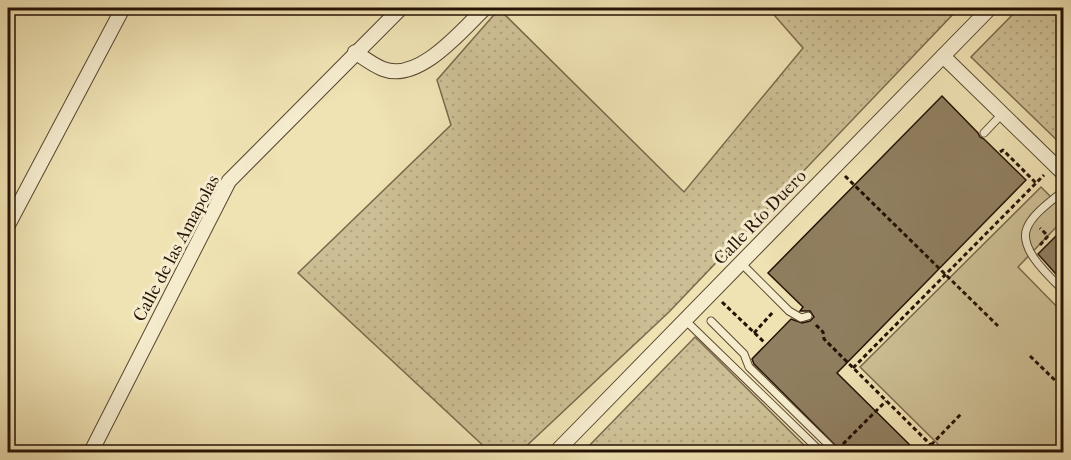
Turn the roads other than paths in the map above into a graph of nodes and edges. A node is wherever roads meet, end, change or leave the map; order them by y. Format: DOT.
graph roads {
  1 [pos="123,8"];
  2 [pos="401,8"];
  3 [pos="485,8"];
  4 [pos="990,8"];
  5 [pos="355,52"];
  6 [pos="943,56"];
  7 [pos="1002,114"];
  8 [pos="984,133"];
  9 [pos="1059,169"];
  10 [pos="1064,190"];
  11 [pos="8,225"];
  12 [pos="741,263"];
  13 [pos="1064,291"];
  14 [pos="808,316"];
  15 [pos="685,320"];
  16 [pos="711,321"];
  17 [pos="836,452"];
  18 [pos="90,453"];
  19 [pos="556,453"];
  20 [pos="821,453"];
  1 -- 11 [label="street"];
  2 -- 5 [label="street, Calle de las Amapolas"];
  3 -- 5 [label="street"];
  4 -- 6 [label="street, Calle Río Duero"];
  5 -- 18 [label="street, Calle de las Amapolas"];
  6 -- 7 [label="street"];
  6 -- 12 [label="street, Calle Río Duero"];
  7 -- 8 [label="lane"];
  7 -- 9 [label="street"];
  10 -- 13 [label="lane"];
  12 -- 14 [label="lane"];
  12 -- 15 [label="street, Calle Río Duero"];
  15 -- 19 [label="street, Calle Río Duero"];
  15 -- 20 [label="lane"];
  16 -- 17 [label="lane"];
}
